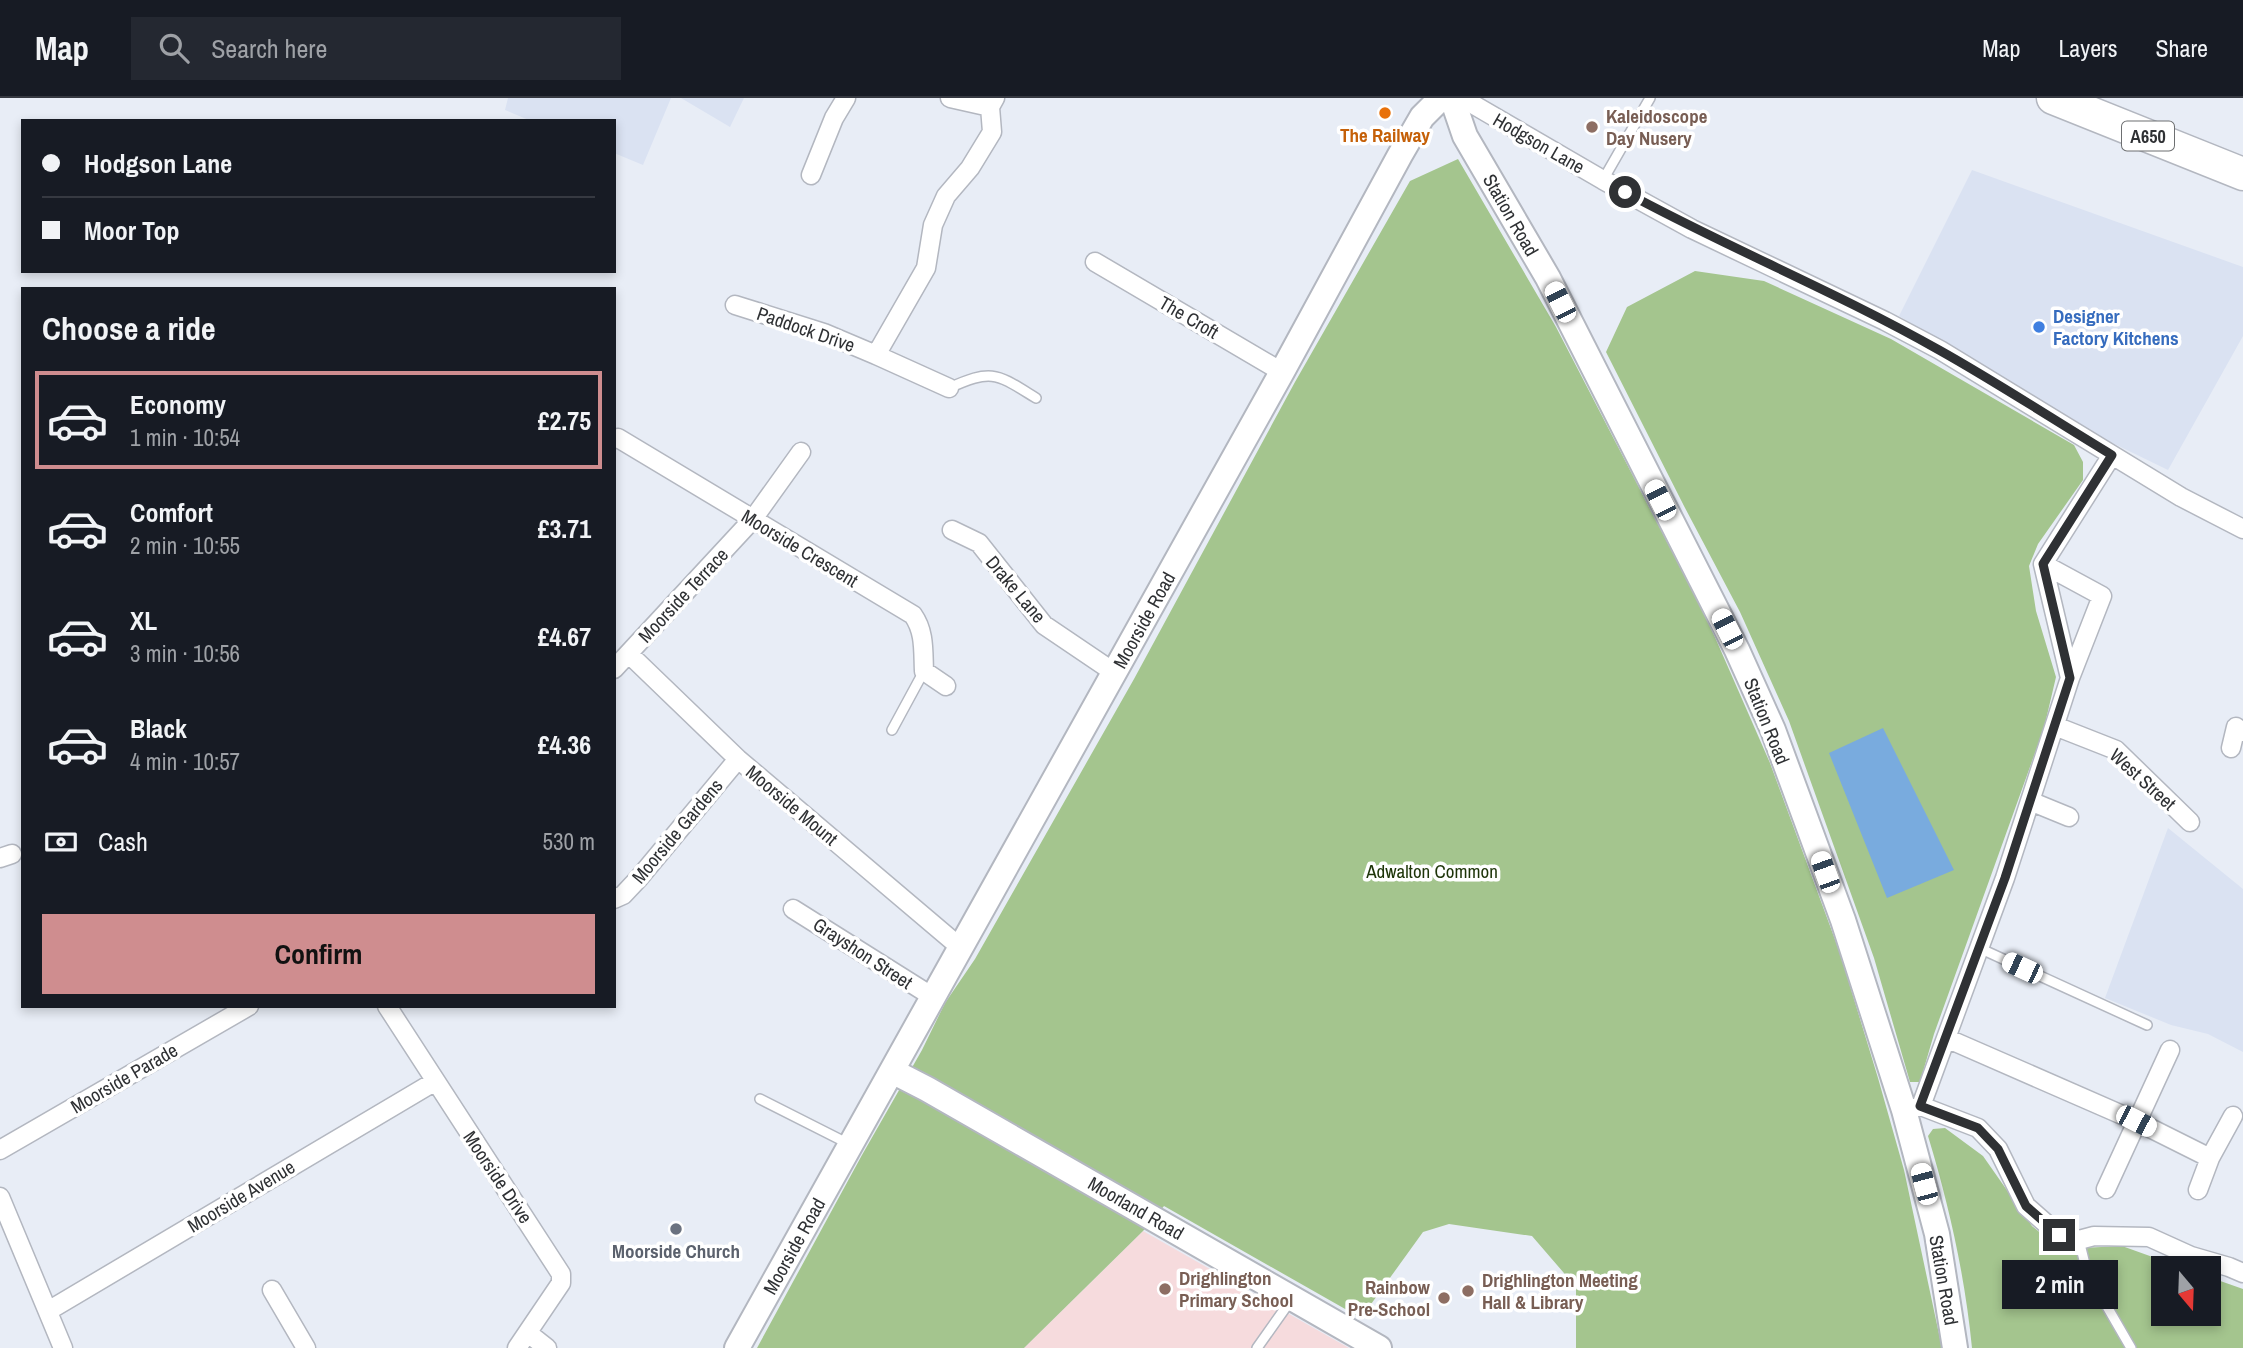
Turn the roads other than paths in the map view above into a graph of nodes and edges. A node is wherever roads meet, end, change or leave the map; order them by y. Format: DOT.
graph roads {
  1 [pos="846,98"];
  2 [pos="950,98"];
  3 [pos="1441,98"];
  4 [pos="1452,98"];
  5 [pos="1462,98"];
  6 [pos="1650,98"];
  7 [pos="2053,98"];
  8 [pos="992,102"];
  9 [pos="2243,174"];
  10 [pos="811,175"];
  11 [pos="1602,180"];
  12 [pos="1095,262"];
  13 [pos="735,305"];
  14 [pos="876,355"];
  15 [pos="1282,372"];
  16 [pos="949,388"];
  17 [pos="1036,398"];
  18 [pos="616,438"];
  19 [pos="801,452"];
  20 [pos="2112,455"];
  21 [pos="753,519"];
  22 [pos="2243,528"];
  23 [pos="953,530"];
  24 [pos="2043,564"];
  25 [pos="629,654"];
  26 [pos="616,667"];
  27 [pos="923,671"];
  28 [pos="1115,673"];
  29 [pos="2070,678"];
  30 [pos="946,686"];
  31 [pos="2055,726"];
  32 [pos="892,730"];
  33 [pos="2243,732"];
  34 [pos="2231,748"];
  35 [pos="738,759"];
  36 [pos="2031,802"];
  37 [pos="2069,817"];
  38 [pos="2190,822"];
  39 [pos="616,898"];
  40 [pos="793,909"];
  41 [pos="961,948"];
  42 [pos="1979,948"];
  43 [pos="933,998"];
  44 [pos="246,1008"];
  45 [pos="388,1008"];
  46 [pos="2147,1025"];
  47 [pos="1946,1038"];
  48 [pos="2170,1050"];
  49 [pos="892,1071"];
  50 [pos="435,1082"];
  51 [pos="760,1099"];
  52 [pos="1912,1108"];
  53 [pos="2233,1116"];
  54 [pos="2136,1121"];
  55 [pos="850,1145"];
  56 [pos="0,1150"];
  57 [pos="2210,1158"];
  58 [pos="2106,1189"];
  59 [pos="2198,1190"];
  60 [pos="0,1197"];
  61 [pos="2079,1240"];
  62 [pos="2243,1273"];
  63 [pos="272,1290"];
  64 [pos="1292,1299"];
  65 [pos="48,1311"];
  66 [pos="528,1333"];
  67 [pos="63,1348"];
  68 [pos="306,1348"];
  69 [pos="517,1348"];
  70 [pos="547,1348"];
  71 [pos="737,1348"];
  72 [pos="1257,1348"];
  73 [pos="1379,1348"];
  74 [pos="1955,1348"];
  75 [pos="2131,1348"];
  1 -- 10 [label="street"];
  2 -- 8 [label="street"];
  3 -- 15 [label="street, Moorside Road"];
  4 -- 52 [label="street, Station Road"];
  5 -- 11 [label="street, Hodgson Lane"];
  6 -- 11 [label="lane"];
  7 -- 9 [label="highway, A650"];
  8 -- 14 [label="street, Paddock Drive"];
  11 -- 20 [label="street, Hodgson Lane"];
  12 -- 15 [label="street, The Croft"];
  13 -- 14 [label="street, Paddock Drive"];
  14 -- 16 [label="street, Paddock Drive"];
  15 -- 28 [label="street, Moorside Road"];
  16 -- 17 [label="lane"];
  18 -- 21 [label="street, Moorside Crescent"];
  19 -- 21 [label="street, Moorside Terrace"];
  20 -- 22 [label="street, Hodgson Lane"];
  20 -- 24 [label="street"];
  21 -- 25 [label="street, Moorside Terrace"];
  21 -- 27 [label="street, Moorside Crescent"];
  23 -- 28 [label="street, Drake Lane"];
  24 -- 29 [label="street"];
  24 -- 29 [label="street"];
  25 -- 26 [label="street, Moorside Terrace"];
  25 -- 35 [label="street, Moorside Mount"];
  27 -- 30 [label="street"];
  27 -- 32 [label="lane"];
  28 -- 41 [label="street, Moorside Road"];
  29 -- 31 [label="street"];
  31 -- 36 [label="street"];
  31 -- 38 [label="street, West Street"];
  33 -- 34 [label="street"];
  35 -- 39 [label="street, Moorside Gardens"];
  35 -- 41 [label="street, Moorside Mount"];
  36 -- 37 [label="street"];
  36 -- 42 [label="street"];
  40 -- 43 [label="street, Grayshon Street"];
  41 -- 43 [label="street, Moorside Road"];
  42 -- 46 [label="lane"];
  42 -- 47 [label="street"];
  43 -- 49 [label="street, Moorside Road"];
  44 -- 56 [label="street, Moorside Parade"];
  45 -- 50 [label="street, Moorside Drive"];
  47 -- 52 [label="street"];
  47 -- 54 [label="street"];
  48 -- 54 [label="street"];
  49 -- 55 [label="street, Moorside Road"];
  49 -- 64 [label="street, Moorland Road"];
  50 -- 65 [label="street, Moorside Avenue"];
  50 -- 66 [label="street, Moorside Drive"];
  51 -- 55 [label="lane"];
  52 -- 61 [label="street"];
  52 -- 74 [label="street, Station Road"];
  53 -- 57 [label="street"];
  54 -- 57 [label="street"];
  54 -- 58 [label="street"];
  55 -- 71 [label="street, Moorside Road"];
  57 -- 59 [label="street"];
  60 -- 65 [label="street"];
  61 -- 62 [label="street"];
  61 -- 75 [label="lane"];
  63 -- 68 [label="street"];
  64 -- 72 [label="lane"];
  64 -- 73 [label="street, Moorland Road"];
  65 -- 67 [label="street"];
  66 -- 69 [label="street, Moorside Drive"];
  66 -- 70 [label="street"];
}
